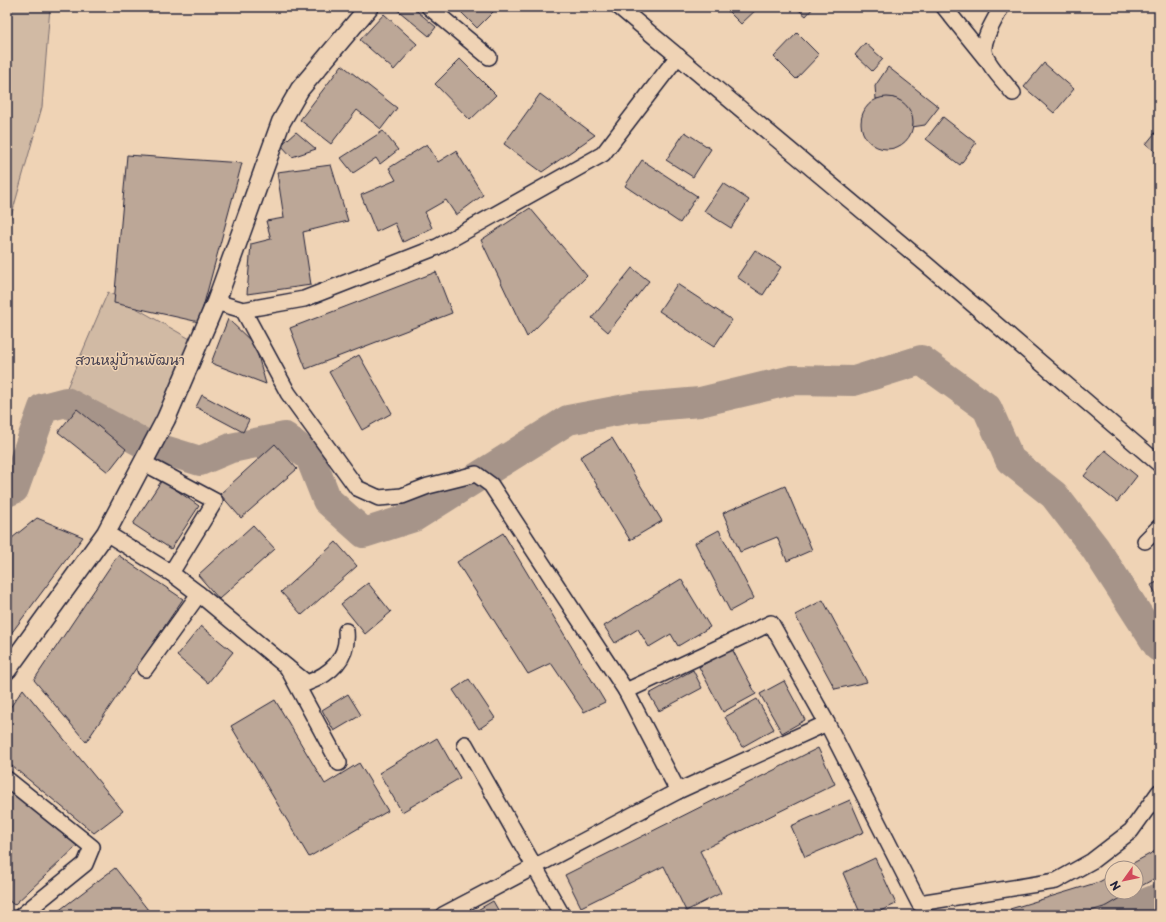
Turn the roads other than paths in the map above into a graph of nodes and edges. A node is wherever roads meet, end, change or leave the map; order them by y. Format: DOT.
graph roads {
  1 [pos="369,7"];
  2 [pos="429,7"];
  3 [pos="619,7"];
  4 [pos="944,7"];
  5 [pos="1001,7"];
  6 [pos="678,56"];
  7 [pos="489,57"];
  8 [pos="988,61"];
  9 [pos="1013,93"];
  10 [pos="216,302"];
  11 [pos="243,310"];
  12 [pos="146,460"];
  13 [pos="1159,464"];
  14 [pos="1159,527"];
  15 [pos="106,534"];
  16 [pos="1145,541"];
  17 [pos="171,573"];
  18 [pos="199,594"];
  19 [pos="346,631"];
  20 [pos="287,667"];
  21 [pos="145,669"];
  22 [pos="7,670"];
  23 [pos="626,691"];
  24 [pos="827,723"];
  25 [pos="465,744"];
  26 [pos="339,763"];
  27 [pos="7,779"];
  28 [pos="678,791"];
  29 [pos="1159,792"];
  30 [pos="534,867"];
  31 [pos="22,915"];
  32 [pos="443,915"];
  33 [pos="562,915"];
  1 -- 10 [label="street"];
  2 -- 7 [label="street"];
  3 -- 6 [label="street"];
  4 -- 8 [label="street"];
  5 -- 8 [label="street"];
  6 -- 11 [label="street"];
  6 -- 13 [label="street"];
  8 -- 9 [label="street"];
  10 -- 11 [label="street"];
  10 -- 12 [label="street"];
  11 -- 23 [label="street"];
  12 -- 15 [label="street"];
  12 -- 17 [label="street"];
  14 -- 16 [label="street"];
  15 -- 17 [label="street"];
  15 -- 22 [label="street"];
  17 -- 18 [label="street"];
  18 -- 20 [label="street"];
  18 -- 21 [label="street"];
  19 -- 20 [label="street"];
  20 -- 26 [label="street"];
  23 -- 24 [label="street"];
  23 -- 28 [label="street"];
  24 -- 28 [label="street"];
  24 -- 29 [label="street"];
  25 -- 30 [label="street"];
  27 -- 31 [label="street"];
  28 -- 30 [label="street"];
  30 -- 32 [label="street"];
  30 -- 33 [label="street"];
}
